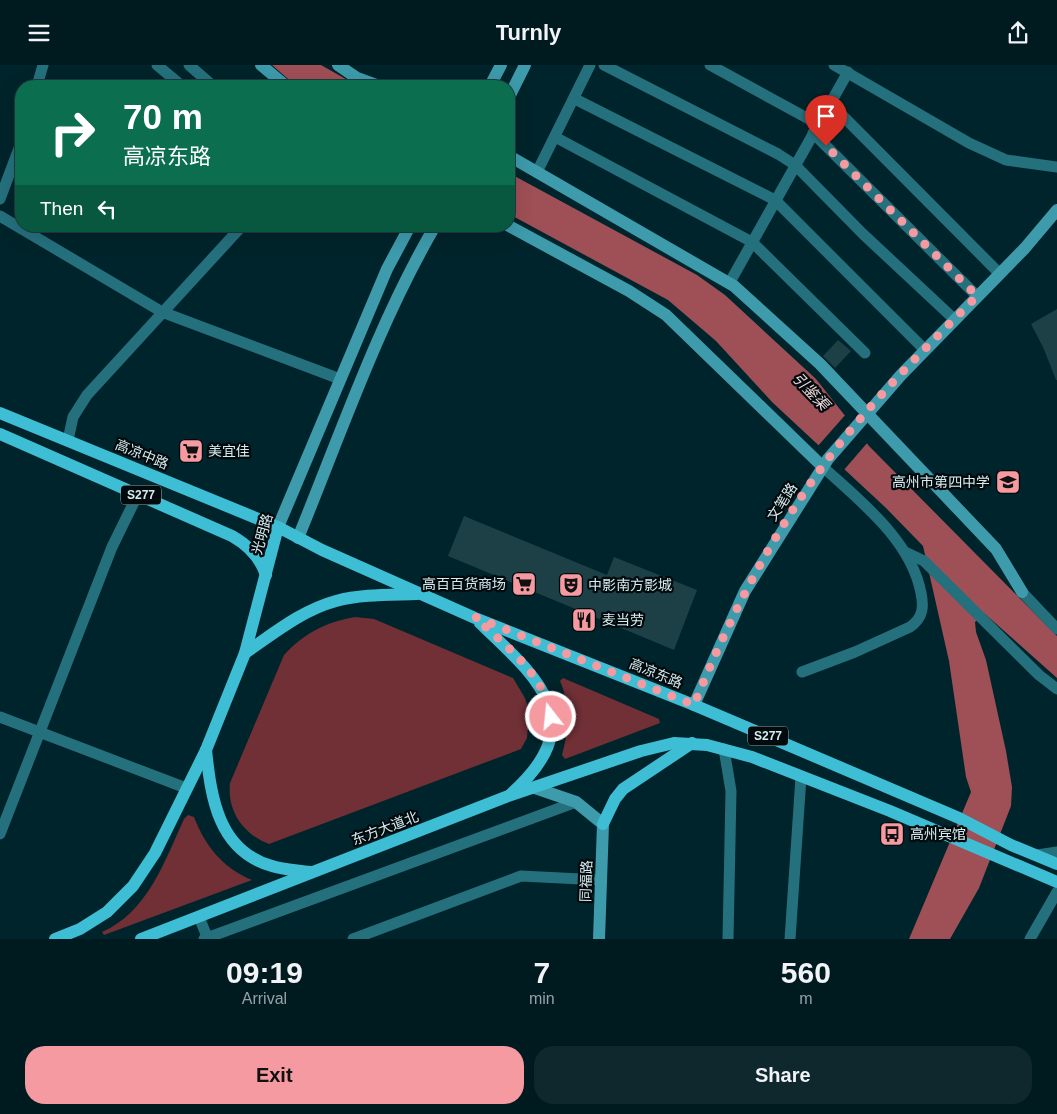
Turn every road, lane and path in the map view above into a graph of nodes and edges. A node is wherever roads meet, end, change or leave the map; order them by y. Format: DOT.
graph roads {
  1 [pos="43,65"];
  2 [pos="158,65"];
  3 [pos="189,65"];
  4 [pos="261,65"];
  5 [pos="338,65"];
  6 [pos="500,65"];
  7 [pos="525,65"];
  8 [pos="590,65"];
  9 [pos="604,65"];
  10 [pos="710,65"];
  11 [pos="834,65"];
  12 [pos="848,72"];
  13 [pos="39,80"];
  14 [pos="175,80"];
  15 [pos="206,80"];
  16 [pos="279,80"];
  17 [pos="362,80"];
  18 [pos="493,80"];
  19 [pos="515,85"];
  20 [pos="575,99"];
  21 [pos="830,103"];
  22 [pos="815,128"];
  23 [pos="555,137"];
  24 [pos="15,153"];
  25 [pos="515,159"];
  26 [pos="795,165"];
  27 [pos="1057,167"];
  28 [pos="5,170"];
  29 [pos="537,172"];
  30 [pos="0,199"];
  31 [pos="775,200"];
  32 [pos="1057,210"];
  33 [pos="0,216"];
  34 [pos="15,225"];
  35 [pos="515,229"];
  36 [pos="27,232"];
  37 [pos="236,232"];
  38 [pos="407,232"];
  39 [pos="432,232"];
  40 [pos="752,242"];
  41 [pos="999,273"];
  42 [pos="730,283"];
  43 [pos="977,296"];
  44 [pos="162,312"];
  45 [pos="954,319"];
  46 [pos="924,350"];
  47 [pos="865,353"];
  48 [pos="340,379"];
  49 [pos="0,413"];
  50 [pos="862,417"];
  51 [pos="0,434"];
  52 [pos="316,435"];
  53 [pos="68,440"];
  54 [pos="336,445"];
  55 [pos="115,459"];
  56 [pos="826,463"];
  57 [pos="107,480"];
  58 [pos="138,494"];
  59 [pos="278,527"];
  60 [pos="298,538"];
  61 [pos="905,552"];
  62 [pos="266,575"];
  63 [pos="1022,592"];
  64 [pos="420,593"];
  65 [pos="475,617"];
  66 [pos="1057,629"];
  67 [pos="245,653"];
  68 [pos="802,672"];
  69 [pos="1057,689"];
  70 [pos="694,705"];
  71 [pos="0,717"];
  72 [pos="41,734"];
  73 [pos="692,743"];
  74 [pos="724,749"];
  75 [pos="206,750"];
  76 [pos="801,777"];
  77 [pos="535,787"];
  78 [pos="186,788"];
  79 [pos="508,797"];
  80 [pos="576,802"];
  81 [pos="604,824"];
  82 [pos="976,827"];
  83 [pos="0,834"];
  84 [pos="970,845"];
  85 [pos="1018,848"];
  86 [pos="1057,852"];
  87 [pos="1037,855"];
  88 [pos="1012,863"];
  89 [pos="1057,864"];
  90 [pos="313,873"];
  91 [pos="601,880"];
  92 [pos="1057,882"];
  93 [pos="1057,891"];
  94 [pos="199,917"];
  95 [pos="55,939"];
  96 [pos="141,939"];
  97 [pos="207,939"];
  98 [pos="354,939"];
  99 [pos="599,939"];
  100 [pos="728,939"];
  101 [pos="790,939"];
  102 [pos="1030,939"];
  1 -- 13 [label="street"];
  2 -- 14 [label="street"];
  3 -- 15 [label="street"];
  4 -- 16 [label="street"];
  5 -- 17 [label="street"];
  6 -- 18 [label="street"];
  7 -- 19 [label="street"];
  8 -- 20 [label="street"];
  9 -- 26 [label="street"];
  10 -- 22 [label="street"];
  11 -- 12 [label="street"];
  12 -- 21 [label="street"];
  12 -- 27 [label="street"];
  20 -- 23 [label="street"];
  20 -- 31 [label="street"];
  21 -- 22 [label="street"];
  21 -- 41 [label="street"];
  22 -- 26 [label="street"];
  22 -- 43 [label="street"];
  23 -- 29 [label="street"];
  23 -- 40 [label="street"];
  24 -- 28 [label="street"];
  25 -- 29 [label="street"];
  26 -- 31 [label="street"];
  26 -- 45 [label="street"];
  28 -- 30 [label="street"];
  29 -- 42 [label="street"];
  31 -- 40 [label="street"];
  31 -- 46 [label="street"];
  32 -- 41 [label="street, 文笔路"];
  33 -- 34 [label="street"];
  35 -- 56 [label="street"];
  36 -- 44 [label="street"];
  37 -- 44 [label="street"];
  38 -- 48 [label="street, 光明路"];
  39 -- 54 [label="street"];
  40 -- 42 [label="street"];
  40 -- 47 [label="street"];
  41 -- 43 [label="street, 文笔路"];
  42 -- 50 [label="street"];
  43 -- 45 [label="street, 文笔路"];
  44 -- 48 [label="street"];
  44 -- 53 [label="street"];
  45 -- 46 [label="street, 文笔路"];
  46 -- 50 [label="street, 文笔路"];
  48 -- 52 [label="street, 光明路"];
  49 -- 53 [label="main road, 高凉中路 / S277"];
  50 -- 56 [label="street, 文笔路"];
  50 -- 63 [label="street"];
  51 -- 57 [label="main road, S277"];
  52 -- 54 [label="street"];
  52 -- 59 [label="street, 光明路"];
  53 -- 55 [label="main road, 高凉中路 / S277"];
  54 -- 60 [label="street"];
  55 -- 57 [label="main road"];
  55 -- 59 [label="main road, 高凉中路 / S277"];
  56 -- 61 [label="street"];
  56 -- 70 [label="street, 文笔路"];
  57 -- 58 [label="main road, S277"];
  58 -- 62 [label="main road, S277"];
  58 -- 72 [label="street"];
  59 -- 60 [label="main road, 高凉中路 / S277"];
  59 -- 62 [label="main road, 光明路"];
  60 -- 64 [label="main road, 高凉东路 / S277"];
  61 -- 68 [label="street"];
  61 -- 69 [label="street"];
  62 -- 67 [label="main road, 光明路"];
  63 -- 66 [label="street"];
  64 -- 65 [label="main road, 高凉东路 / S277"];
  64 -- 67 [label="main road, S277"];
  65 -- 70 [label="main road, 高凉东路 / S277"];
  65 -- 79 [label="main road, S277"];
  67 -- 75 [label="main road, 光明路"];
  70 -- 82 [label="main road, 高凉东路 / S277"];
  71 -- 72 [label="street"];
  72 -- 78 [label="street"];
  72 -- 83 [label="street"];
  73 -- 74 [label="main road, S277"];
  73 -- 77 [label="main road, 东方大道北 / S277"];
  73 -- 81 [label="main road"];
  74 -- 76 [label="main road, S277"];
  74 -- 100 [label="street"];
  75 -- 78 [label="main road, 光明路"];
  75 -- 90 [label="main road"];
  76 -- 84 [label="main road, S277"];
  76 -- 101 [label="street"];
  77 -- 79 [label="main road, 东方大道北 / S277"];
  77 -- 80 [label="street"];
  78 -- 95 [label="main road, 光明路"];
  79 -- 90 [label="main road, 东方大道北 / S277"];
  80 -- 81 [label="street"];
  80 -- 97 [label="street"];
  81 -- 91 [label="street, 同福路"];
  82 -- 84 [label="main road"];
  82 -- 85 [label="main road, 高凉东路 / S277"];
  84 -- 88 [label="main road, S277"];
  85 -- 87 [label="main road, 高凉东路 / S277"];
  85 -- 88 [label="main road"];
  86 -- 87 [label="street"];
  87 -- 89 [label="main road, 高凉东路 / S277"];
  88 -- 92 [label="main road, S277"];
  90 -- 94 [label="main road, 东方大道北"];
  91 -- 98 [label="street"];
  91 -- 99 [label="street, 同福路"];
  93 -- 102 [label="street"];
  94 -- 96 [label="main road, 东方大道北"];
  94 -- 97 [label="street"];
}
